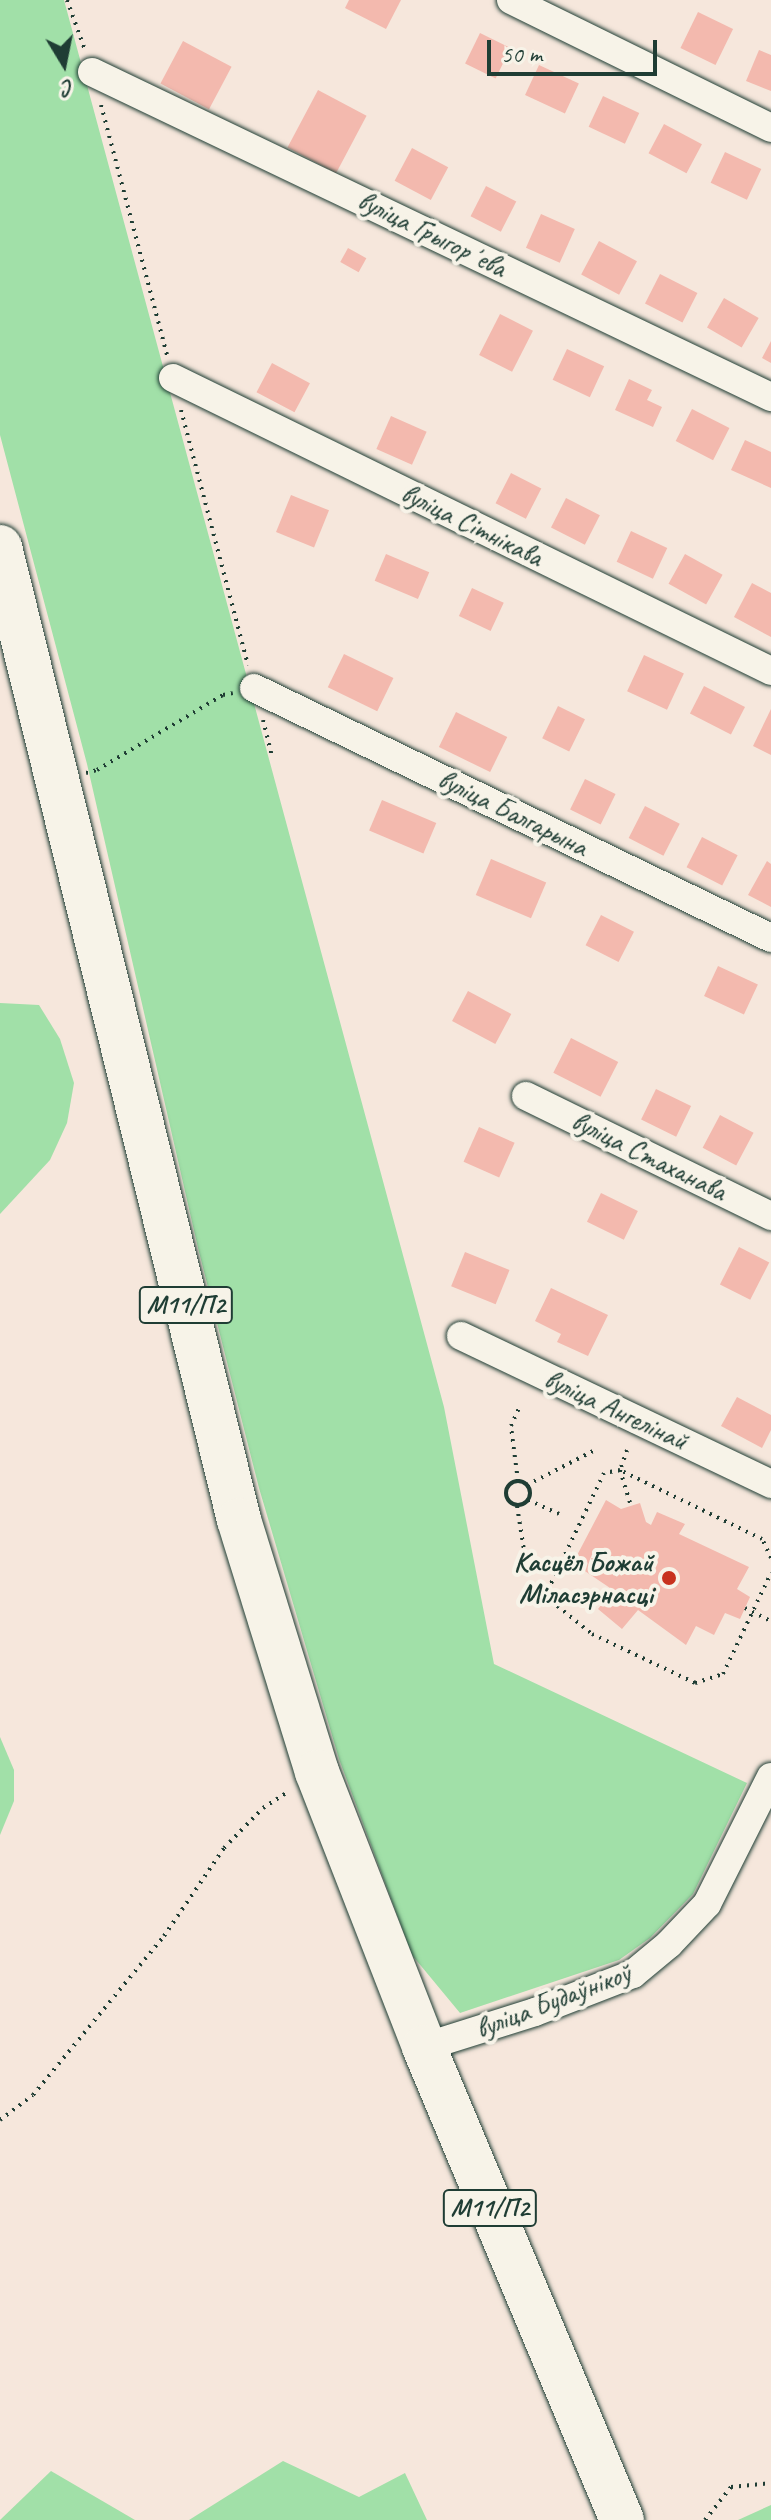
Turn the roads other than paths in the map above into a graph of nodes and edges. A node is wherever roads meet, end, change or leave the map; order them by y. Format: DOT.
graph roads {
  1 [pos="511,0"];
  2 [pos="92,72"];
  3 [pos="771,128"];
  4 [pos="173,378"];
  5 [pos="771,397"];
  6 [pos="0,547"];
  7 [pos="771,671"];
  8 [pos="254,688"];
  9 [pos="771,938"];
  10 [pos="526,1096"];
  11 [pos="771,1216"];
  12 [pos="461,1336"];
  13 [pos="771,1484"];
  14 [pos="771,1777"];
  15 [pos="424,2047"];
  16 [pos="622,2520"];
  1 -- 3 [label="street"];
  2 -- 5 [label="street, вуліца Грыгорʼева"];
  4 -- 7 [label="street, вуліца Сітнікава"];
  6 -- 15 [label="highway, М11/П2"];
  8 -- 9 [label="street, вуліца Балгарына"];
  10 -- 11 [label="street, вуліца Стаханава"];
  12 -- 13 [label="street, вуліца Ангелінай"];
  14 -- 15 [label="street, вуліца Будаўнікоў"];
  15 -- 16 [label="highway, М11/П2"];
}
